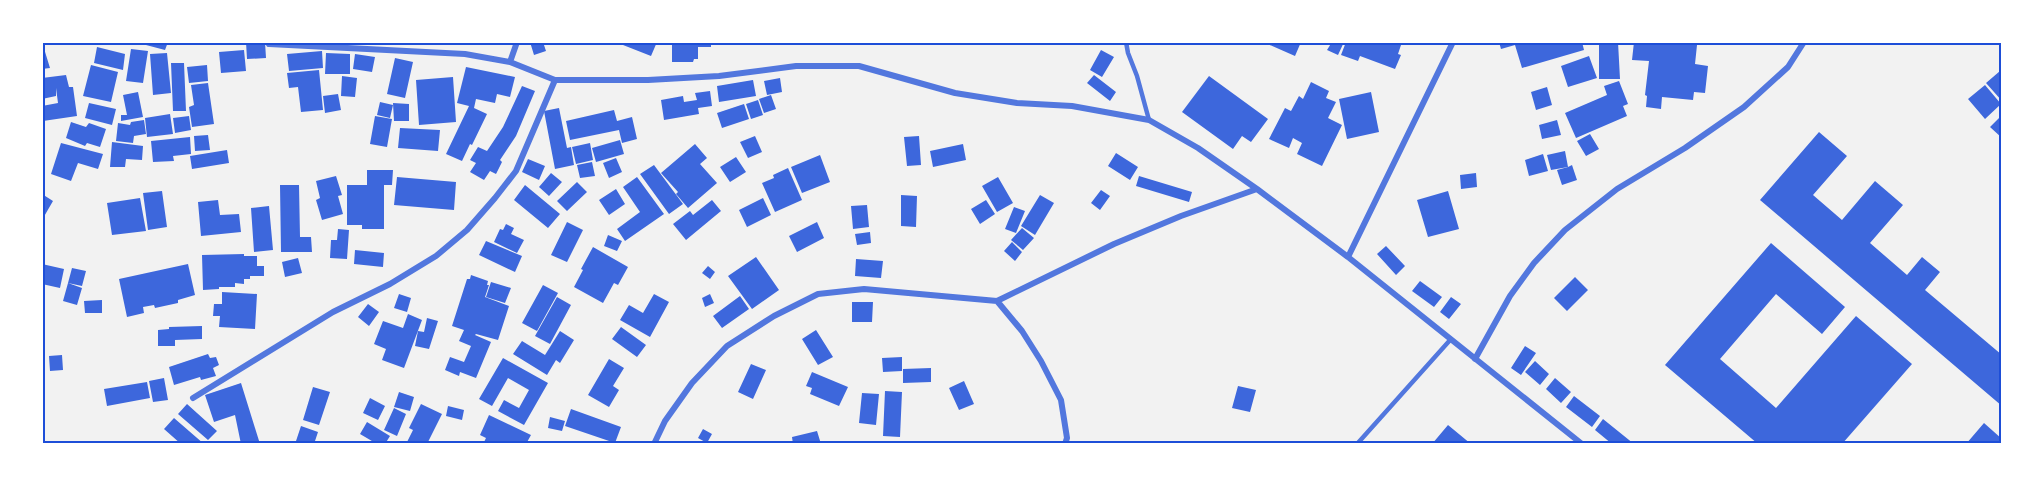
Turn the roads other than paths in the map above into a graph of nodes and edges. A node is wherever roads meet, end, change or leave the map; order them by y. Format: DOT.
graph roads {
  1 [pos="517,42"];
  2 [pos="1126,42"];
  3 [pos="1453,42"];
  4 [pos="1804,42"];
  5 [pos="269,44"];
  6 [pos="377,45"];
  7 [pos="510,62"];
  8 [pos="555,80"];
  9 [pos="1149,120"];
  10 [pos="1257,189"];
  11 [pos="1348,258"];
  12 [pos="997,301"];
  13 [pos="1451,339"];
  14 [pos="1476,359"];
  15 [pos="193,398"];
  16 [pos="654,444"];
  17 [pos="1065,444"];
  18 [pos="1357,444"];
  19 [pos="1582,444"];
  1 -- 7 [label="street"];
  2 -- 9 [label="lane"];
  3 -- 11 [label="street"];
  4 -- 14 [label="street"];
  5 -- 6 [label="street"];
  6 -- 7 [label="street"];
  7 -- 8 [label="street"];
  8 -- 9 [label="street"];
  8 -- 15 [label="street"];
  9 -- 10 [label="street"];
  10 -- 11 [label="street"];
  10 -- 12 [label="street"];
  11 -- 13 [label="street"];
  12 -- 16 [label="street"];
  12 -- 17 [label="street"];
  13 -- 14 [label="street"];
  13 -- 18 [label="lane"];
  14 -- 19 [label="street"];
}
